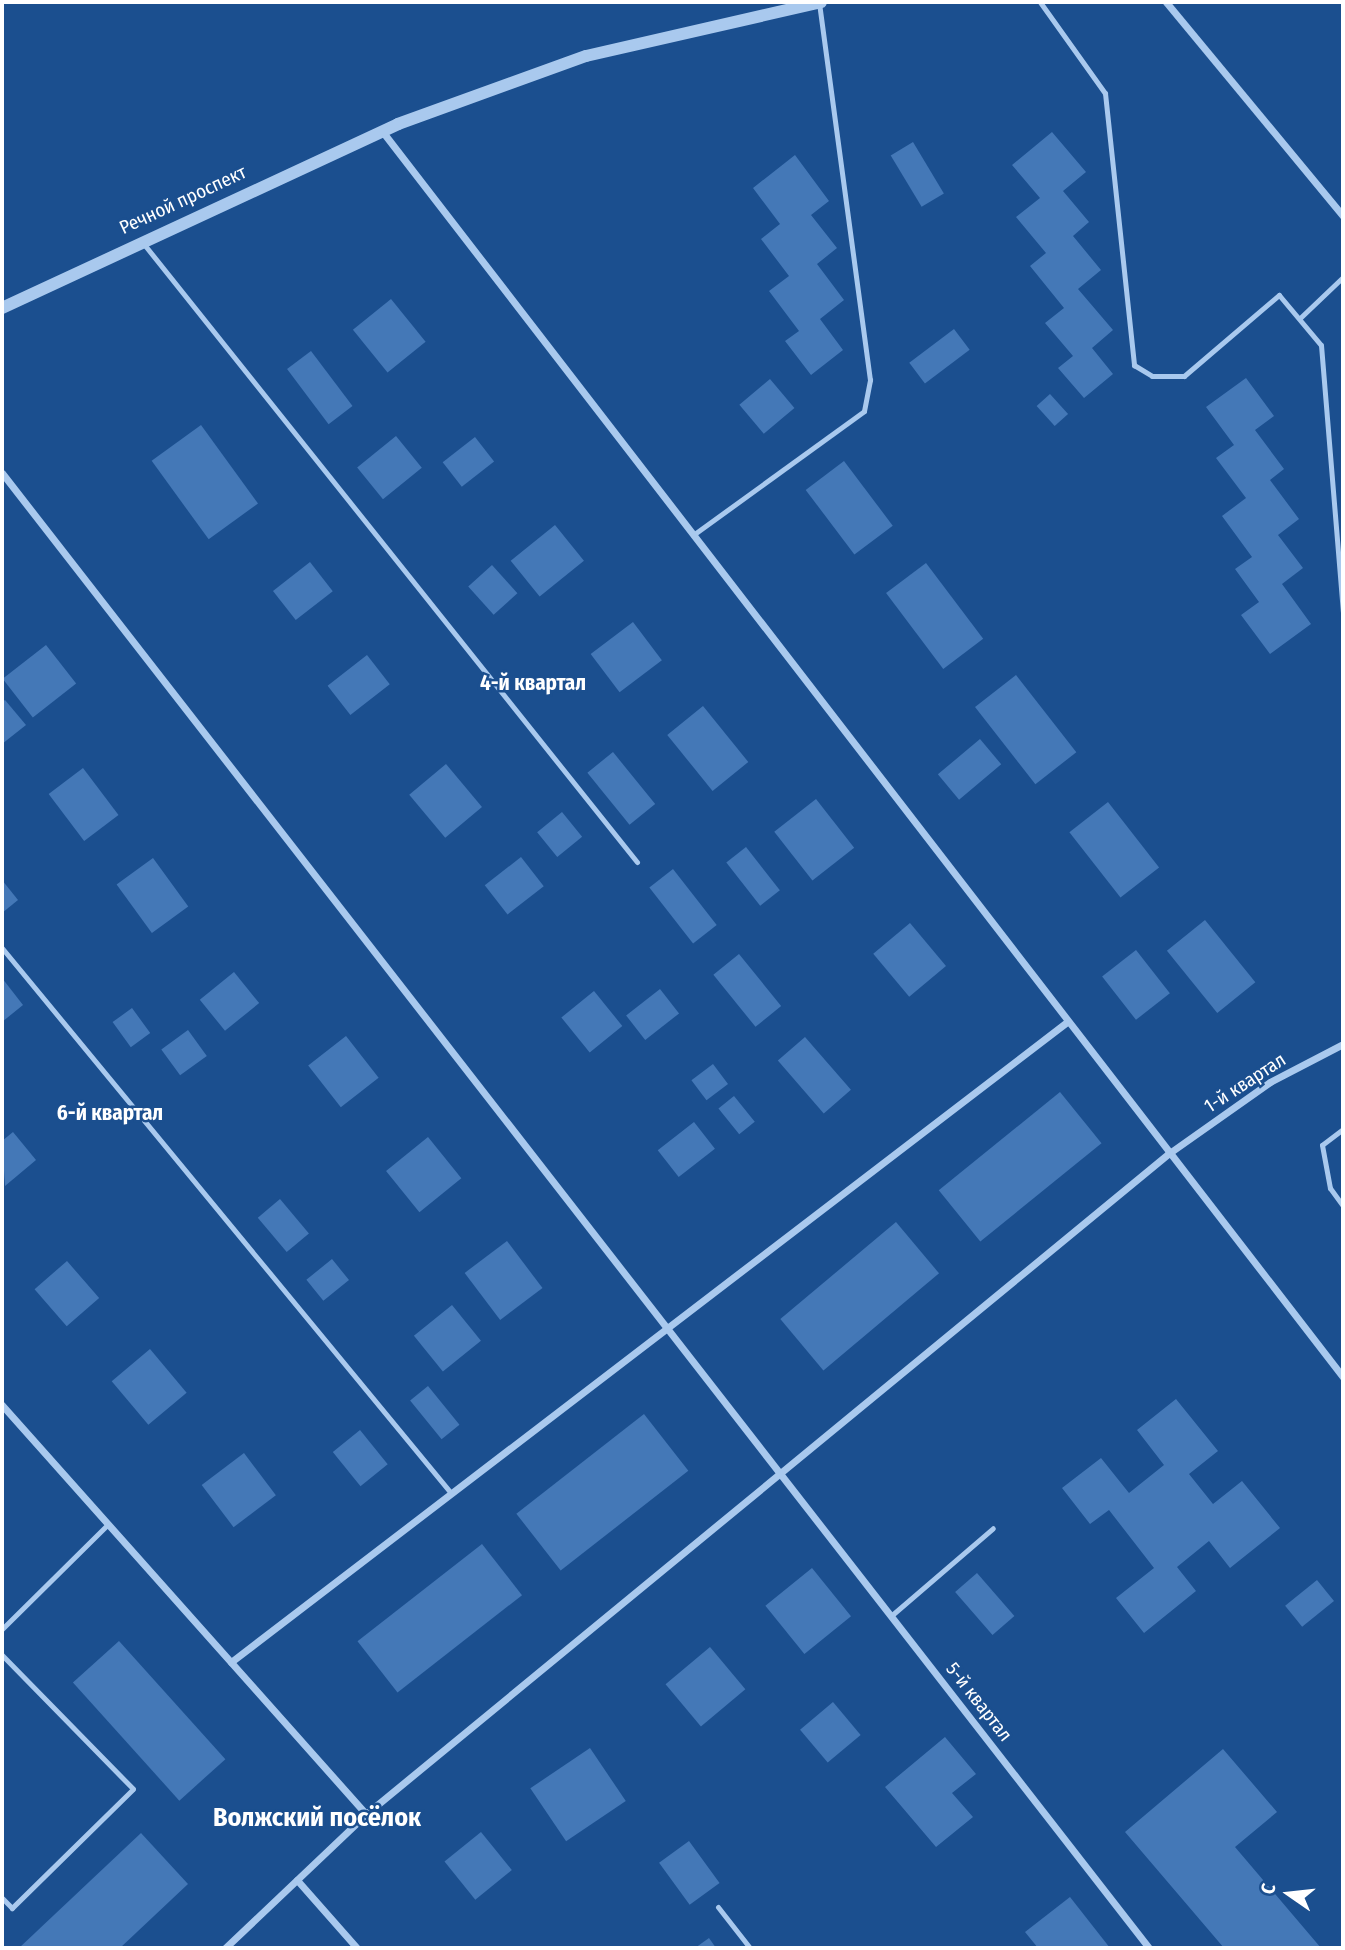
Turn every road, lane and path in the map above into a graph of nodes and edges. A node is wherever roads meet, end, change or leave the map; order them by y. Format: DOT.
graph roads {
  1 [pos="820,2"];
  2 [pos="1040,2"];
  3 [pos="1166,2"];
  4 [pos="382,131"];
  5 [pos="1343,216"];
  6 [pos="141,241"];
  7 [pos="1343,277"];
  8 [pos="2,308"];
  9 [pos="1300,318"];
  10 [pos="2,472"];
  11 [pos="693,536"];
  12 [pos="1343,612"];
  13 [pos="637,862"];
  14 [pos="2,948"];
  15 [pos="1067,1022"];
  16 [pos="1343,1044"];
  17 [pos="1343,1129"];
  18 [pos="1168,1154"];
  19 [pos="1343,1206"];
  20 [pos="664,1329"];
  21 [pos="1343,1377"];
  22 [pos="2,1405"];
  23 [pos="780,1479"];
  24 [pos="452,1493"];
  25 [pos="108,1524"];
  26 [pos="993,1528"];
  27 [pos="892,1615"];
  28 [pos="2,1629"];
  29 [pos="2,1655"];
  30 [pos="231,1662"];
  31 [pos="366,1814"];
  32 [pos="297,1880"];
  33 [pos="2,1898"];
  34 [pos="718,1907"];
  35 [pos="225,1948"];
  36 [pos="357,1948"];
  37 [pos="750,1948"];
  38 [pos="1149,1948"];
  1 -- 4 [label="street, Речной проспект"];
  1 -- 11 [label="lane"];
  2 -- 9 [label="lane"];
  3 -- 5 [label="street"];
  4 -- 6 [label="street, Речной проспект"];
  4 -- 11 [label="street"];
  6 -- 8 [label="street, Речной проспект"];
  6 -- 13 [label="lane"];
  7 -- 9 [label="lane"];
  9 -- 12 [label="lane"];
  10 -- 20 [label="street, 5-й квартал"];
  11 -- 15 [label="street"];
  14 -- 24 [label="lane"];
  15 -- 18 [label="street"];
  15 -- 20 [label="street"];
  16 -- 18 [label="street, 1-й квартал"];
  17 -- 19 [label="lane"];
  18 -- 21 [label="street"];
  18 -- 23 [label="street, 1-й квартал"];
  20 -- 23 [label="street, 5-й квартал"];
  20 -- 24 [label="street"];
  22 -- 25 [label="street"];
  23 -- 27 [label="street, 5-й квартал"];
  23 -- 31 [label="street, 1-й квартал"];
  24 -- 30 [label="street"];
  25 -- 28 [label="lane"];
  25 -- 30 [label="street"];
  26 -- 27 [label="lane"];
  27 -- 38 [label="street, 5-й квартал"];
  29 -- 33 [label="lane"];
  30 -- 31 [label="street"];
  31 -- 32 [label="street, 1-й квартал"];
  32 -- 35 [label="street, 1-й квартал"];
  32 -- 36 [label="street"];
  34 -- 37 [label="lane"];
}
